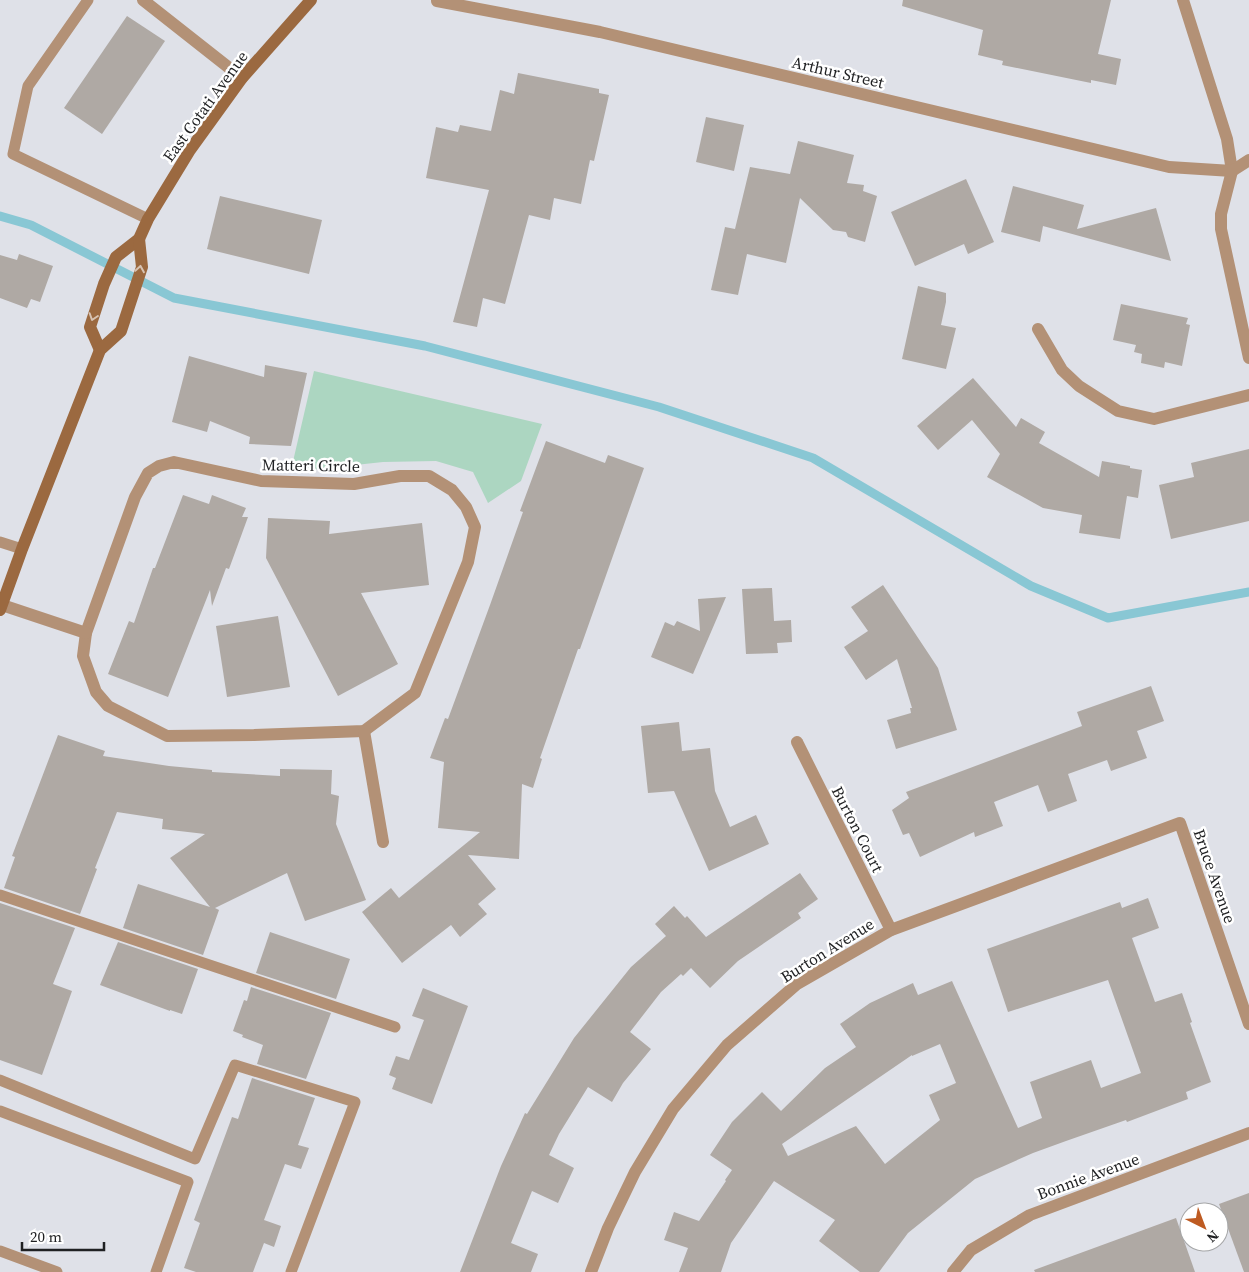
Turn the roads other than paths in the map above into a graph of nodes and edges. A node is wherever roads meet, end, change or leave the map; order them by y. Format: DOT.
graph roads {
  1 [pos="88,0"];
  2 [pos="143,0"];
  3 [pos="311,0"];
  4 [pos="1183,0"];
  5 [pos="437,1"];
  6 [pos="242,78"];
  7 [pos="1249,160"];
  8 [pos="1232,171"];
  9 [pos="148,219"];
  10 [pos="139,239"];
  11 [pos="1038,330"];
  12 [pos="100,350"];
  13 [pos="1249,358"];
  14 [pos="1249,395"];
  15 [pos="0,542"];
  16 [pos="22,548"];
  17 [pos="1,607"];
  18 [pos="86,633"];
  19 [pos="364,731"];
  20 [pos="797,742"];
  21 [pos="1180,822"];
  22 [pos="383,842"];
  23 [pos="0,895"];
  24 [pos="891,930"];
  25 [pos="1249,1024"];
  26 [pos="395,1026"];
  27 [pos="0,1080"];
  28 [pos="0,1111"];
  29 [pos="1249,1133"];
  30 [pos="0,1251"];
  31 [pos="57,1272"];
  32 [pos="156,1272"];
  33 [pos="291,1272"];
  34 [pos="591,1272"];
  35 [pos="952,1272"];
  1 -- 9 [label="lane"];
  2 -- 6 [label="street"];
  3 -- 6 [label="main road, East Cotati Avenue"];
  4 -- 8 [label="street"];
  5 -- 8 [label="street, Arthur Street"];
  6 -- 9 [label="main road, East Cotati Avenue"];
  7 -- 8 [label="street"];
  8 -- 13 [label="street"];
  9 -- 10 [label="main road, East Cotati Avenue"];
  12 -- 10 [label="main road, one-way"];
  10 -- 12 [label="main road, East Cotati Avenue, one-way"];
  11 -- 14 [label="street"];
  12 -- 16 [label="main road"];
  15 -- 16 [label="lane"];
  16 -- 17 [label="main road"];
  17 -- 18 [label="street"];
  18 -- 19 [label="street, Matteri Circle"];
  18 -- 19 [label="street, Matteri Circle"];
  19 -- 22 [label="street"];
  20 -- 24 [label="street, Burton Court"];
  21 -- 24 [label="street, Burton Avenue"];
  21 -- 25 [label="street, Bruce Avenue"];
  23 -- 26 [label="lane"];
  24 -- 34 [label="street, Burton Avenue"];
  27 -- 33 [label="lane"];
  28 -- 32 [label="lane"];
  29 -- 35 [label="street, Bonnie Avenue"];
  30 -- 31 [label="lane"];
}
